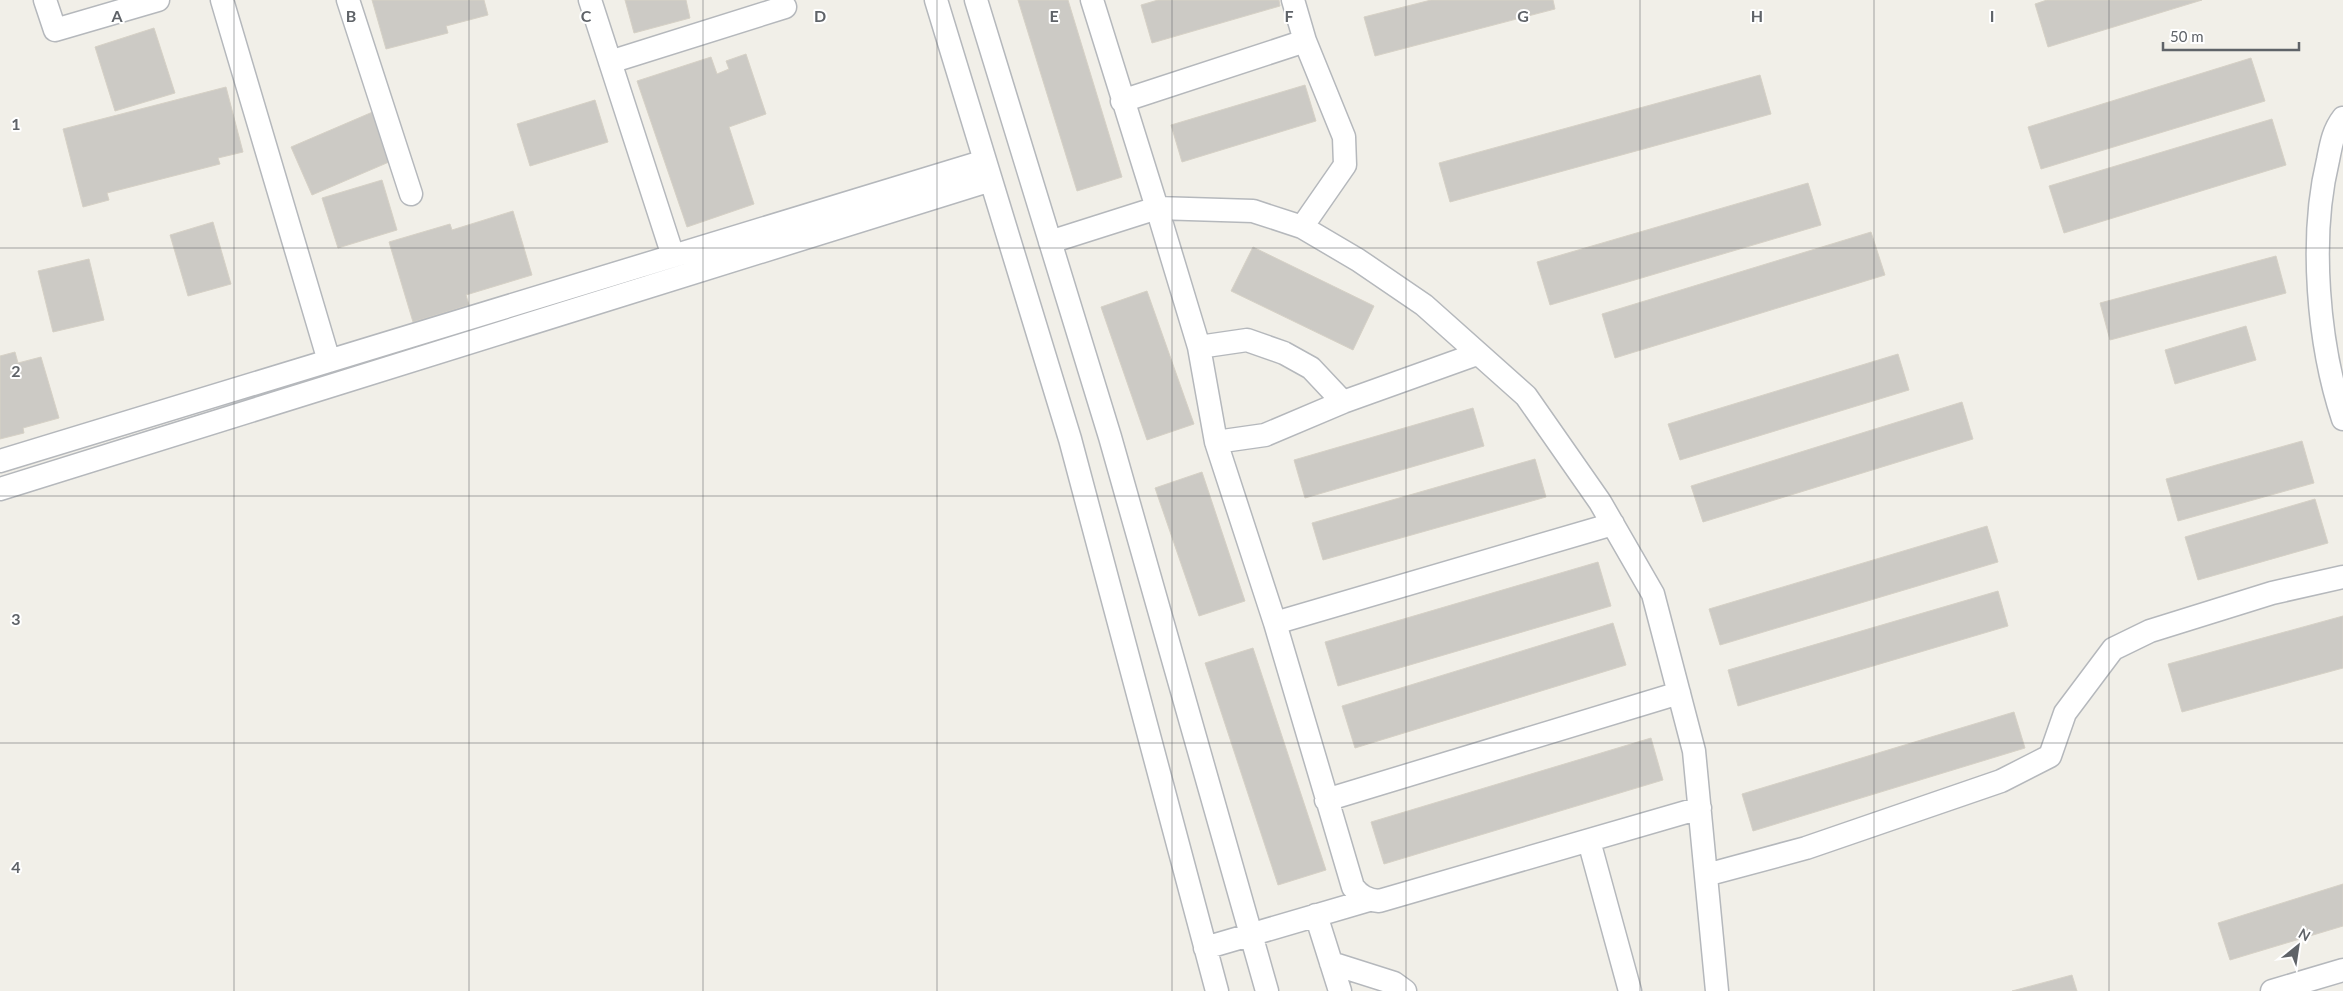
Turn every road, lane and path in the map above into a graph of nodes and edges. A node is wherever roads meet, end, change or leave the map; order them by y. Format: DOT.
graph roads {
  1 [pos="45,0"];
  2 [pos="158,0"];
  3 [pos="222,0"];
  4 [pos="348,0"];
  5 [pos="590,0"];
  6 [pos="936,0"];
  7 [pos="976,0"];
  8 [pos="1092,0"];
  9 [pos="1293,0"];
  10 [pos="785,7"];
  11 [pos="1305,41"];
  12 [pos="610,62"];
  13 [pos="1122,101"];
  14 [pos="2343,118"];
  15 [pos="988,170"];
  16 [pos="411,194"];
  17 [pos="1156,208"];
  18 [pos="1302,228"];
  19 [pos="1050,242"];
  20 [pos="673,256"];
  21 [pos="1198,347"];
  22 [pos="1477,354"];
  23 [pos="329,361"];
  24 [pos="1343,402"];
  25 [pos="2343,420"];
  26 [pos="1216,442"];
  27 [pos="0,461"];
  28 [pos="0,489"];
  29 [pos="1612,524"];
  30 [pos="2343,577"];
  31 [pos="1275,623"];
  32 [pos="1679,693"];
  33 [pos="1326,800"];
  34 [pos="1700,808"];
  35 [pos="1589,841"];
  36 [pos="1706,875"];
  37 [pos="1369,900"];
  38 [pos="1316,916"];
  39 [pos="1250,935"];
  40 [pos="1206,948"];
  41 [pos="1331,963"];
  42 [pos="2343,970"];
  43 [pos="1217,991"];
  44 [pos="1267,991"];
  45 [pos="1340,991"];
  46 [pos="1405,991"];
  47 [pos="1630,991"];
  48 [pos="1718,991"];
  49 [pos="2272,991"];
  1 -- 2 [label="street"];
  3 -- 23 [label="street"];
  4 -- 16 [label="street"];
  5 -- 12 [label="street"];
  6 -- 15 [label="street"];
  7 -- 19 [label="street"];
  8 -- 13 [label="street"];
  9 -- 11 [label="street"];
  10 -- 12 [label="street"];
  11 -- 13 [label="street"];
  11 -- 18 [label="street"];
  12 -- 20 [label="street"];
  13 -- 17 [label="street"];
  14 -- 25 [label="street"];
  15 -- 20 [label="street"];
  15 -- 28 [label="street"];
  15 -- 40 [label="street"];
  17 -- 18 [label="street"];
  17 -- 19 [label="street"];
  17 -- 21 [label="street"];
  18 -- 22 [label="street"];
  19 -- 39 [label="street"];
  20 -- 23 [label="street"];
  21 -- 24 [label="street"];
  21 -- 26 [label="street"];
  22 -- 24 [label="street"];
  22 -- 29 [label="street"];
  23 -- 27 [label="street"];
  24 -- 26 [label="street"];
  26 -- 31 [label="street"];
  29 -- 31 [label="street"];
  29 -- 32 [label="street"];
  30 -- 36 [label="street"];
  31 -- 33 [label="street"];
  32 -- 33 [label="street"];
  32 -- 34 [label="street"];
  33 -- 37 [label="street"];
  34 -- 35 [label="street"];
  34 -- 36 [label="street"];
  35 -- 37 [label="street"];
  35 -- 47 [label="street"];
  36 -- 48 [label="street"];
  37 -- 38 [label="street"];
  38 -- 39 [label="street"];
  38 -- 41 [label="street"];
  39 -- 40 [label="street"];
  39 -- 44 [label="street"];
  40 -- 43 [label="street"];
  41 -- 45 [label="street"];
  41 -- 46 [label="street"];
  42 -- 49 [label="street"];
}
